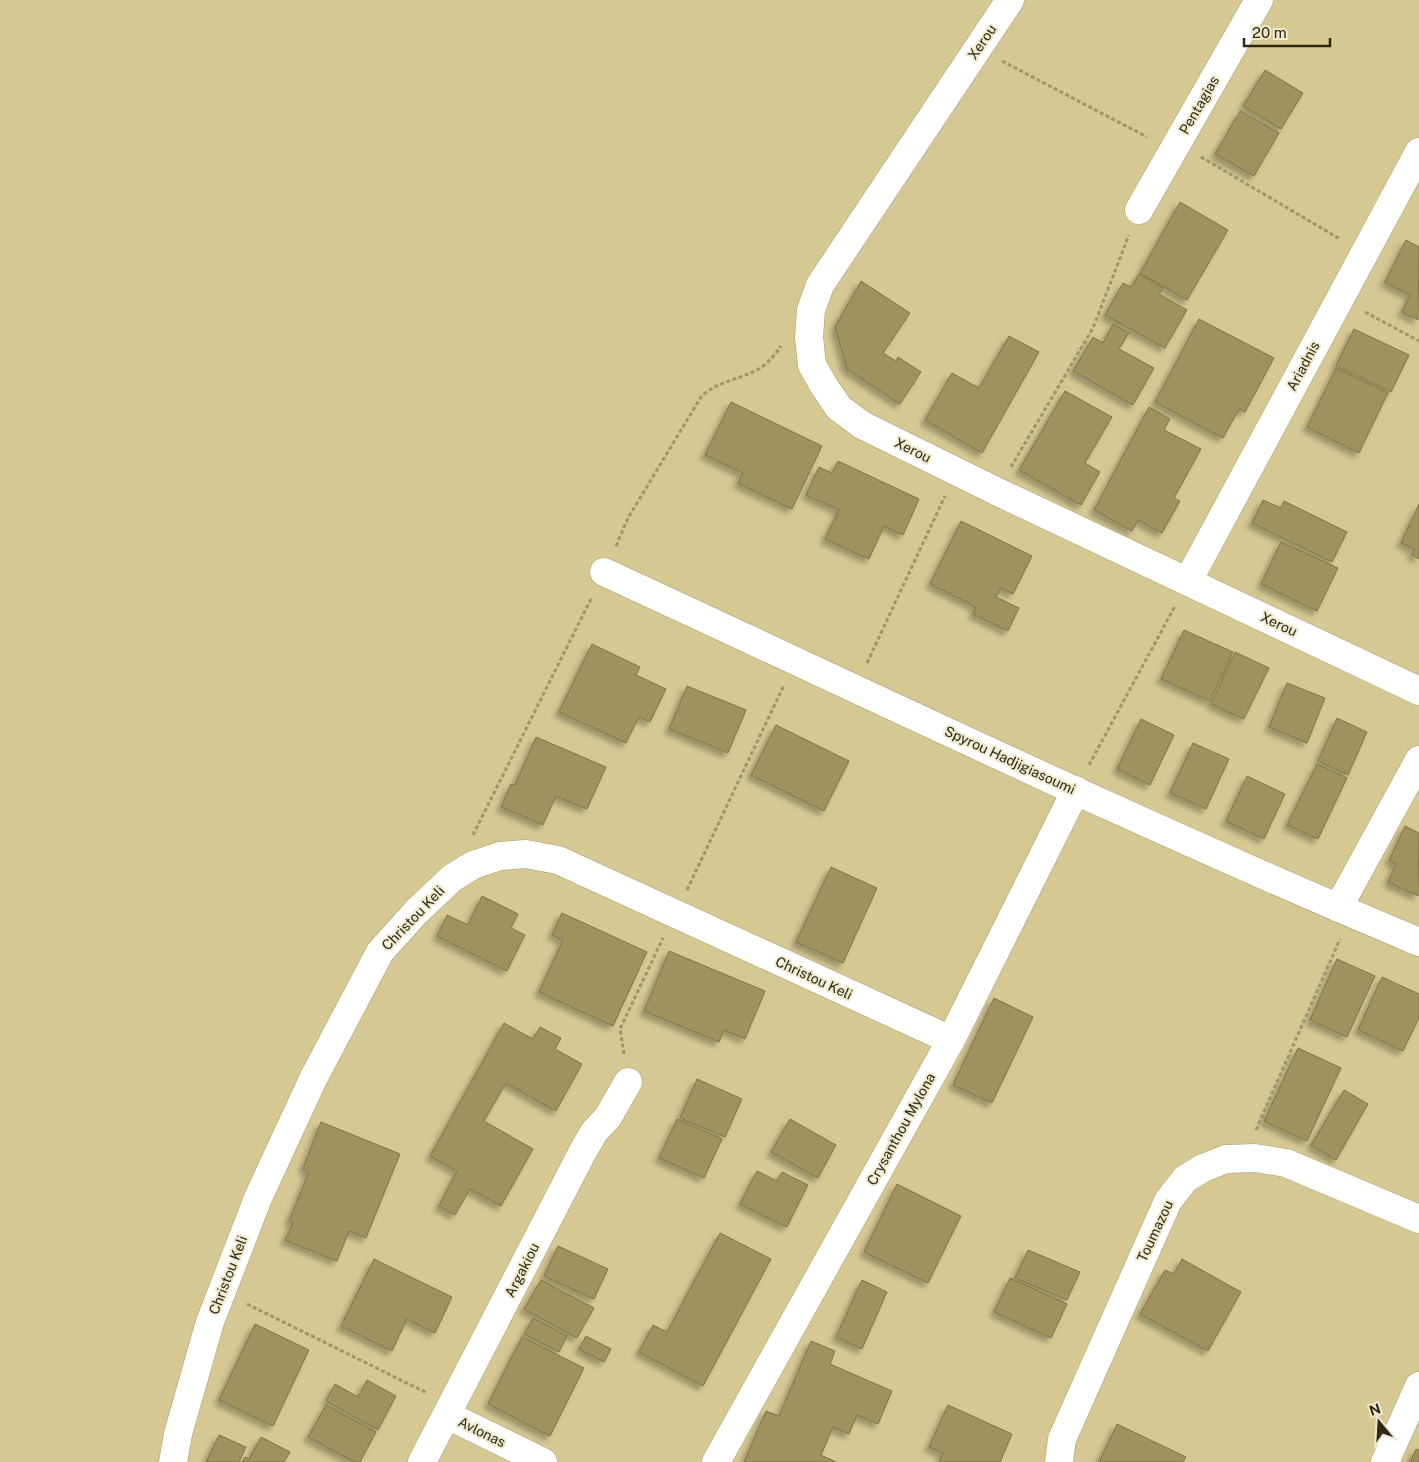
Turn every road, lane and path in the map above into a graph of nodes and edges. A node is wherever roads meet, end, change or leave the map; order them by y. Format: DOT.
graph roads {
  1 [pos="1010,0"];
  2 [pos="1259,0"];
  3 [pos="978,48"];
  4 [pos="1175,147"];
  5 [pos="1419,152"];
  6 [pos="1139,210"];
  7 [pos="1364,253"];
  8 [pos="1340,299"];
  9 [pos="811,310"];
  10 [pos="1419,341"];
  11 [pos="957,470"];
  12 [pos="996,491"];
  13 [pos="604,572"];
  14 [pos="1188,581"];
  15 [pos="796,660"];
  16 [pos="856,688"];
  17 [pos="1419,691"];
  18 [pos="1419,760"];
  19 [pos="1076,790"];
  20 [pos="452,878"];
  21 [pos="1344,911"];
  22 [pos="675,914"];
  23 [pos="1419,942"];
  24 [pos="950,1040"];
  25 [pos="628,1082"];
  26 [pos="1243,1158"];
  27 [pos="1419,1220"];
  28 [pos="222,1292"];
  29 [pos="1419,1386"];
  30 [pos="449,1410"];
  31 [pos="173,1462"];
  32 [pos="422,1462"];
  33 [pos="543,1462"];
  34 [pos="716,1462"];
  35 [pos="1059,1462"];
  36 [pos="1385,1462"];
  1 -- 3 [label="street, Xerou"];
  2 -- 4 [label="street, Pentagias"];
  3 -- 4 [label="path"];
  3 -- 9 [label="street, Xerou"];
  4 -- 6 [label="street, Pentagias"];
  4 -- 7 [label="path"];
  5 -- 7 [label="street, Ariadnis"];
  6 -- 12 [label="path"];
  7 -- 8 [label="street, Ariadnis"];
  8 -- 10 [label="path"];
  8 -- 14 [label="street, Ariadnis"];
  9 -- 11 [label="street, Xerou"];
  9 -- 13 [label="path"];
  11 -- 12 [label="street, Xerou"];
  11 -- 16 [label="path"];
  12 -- 14 [label="street, Xerou"];
  13 -- 15 [label="street, Spyrou Hadjigiasoumi"];
  13 -- 20 [label="path"];
  14 -- 17 [label="street, Xerou"];
  14 -- 19 [label="path"];
  15 -- 16 [label="street, Spyrou Hadjigiasoumi"];
  15 -- 22 [label="path"];
  16 -- 19 [label="street, Spyrou Hadjigiasoumi"];
  18 -- 21 [label="street"];
  19 -- 21 [label="street, Spyrou Hadjigiasoumi"];
  19 -- 24 [label="street, Crysanthou Mylona"];
  20 -- 22 [label="street, Christou Keli"];
  20 -- 28 [label="street, Christou Keli"];
  21 -- 23 [label="street, Spyrou Hadjigiasoumi"];
  21 -- 26 [label="path"];
  22 -- 24 [label="street, Christou Keli"];
  22 -- 25 [label="path"];
  24 -- 34 [label="street, Crysanthou Mylona"];
  25 -- 30 [label="street, Argakiou"];
  26 -- 27 [label="street, Toumazou"];
  26 -- 35 [label="street, Toumazou"];
  28 -- 30 [label="path"];
  28 -- 31 [label="street, Christou Keli"];
  29 -- 36 [label="street"];
  30 -- 32 [label="street, Argakiou"];
  30 -- 33 [label="street, Avlonas"];
}
